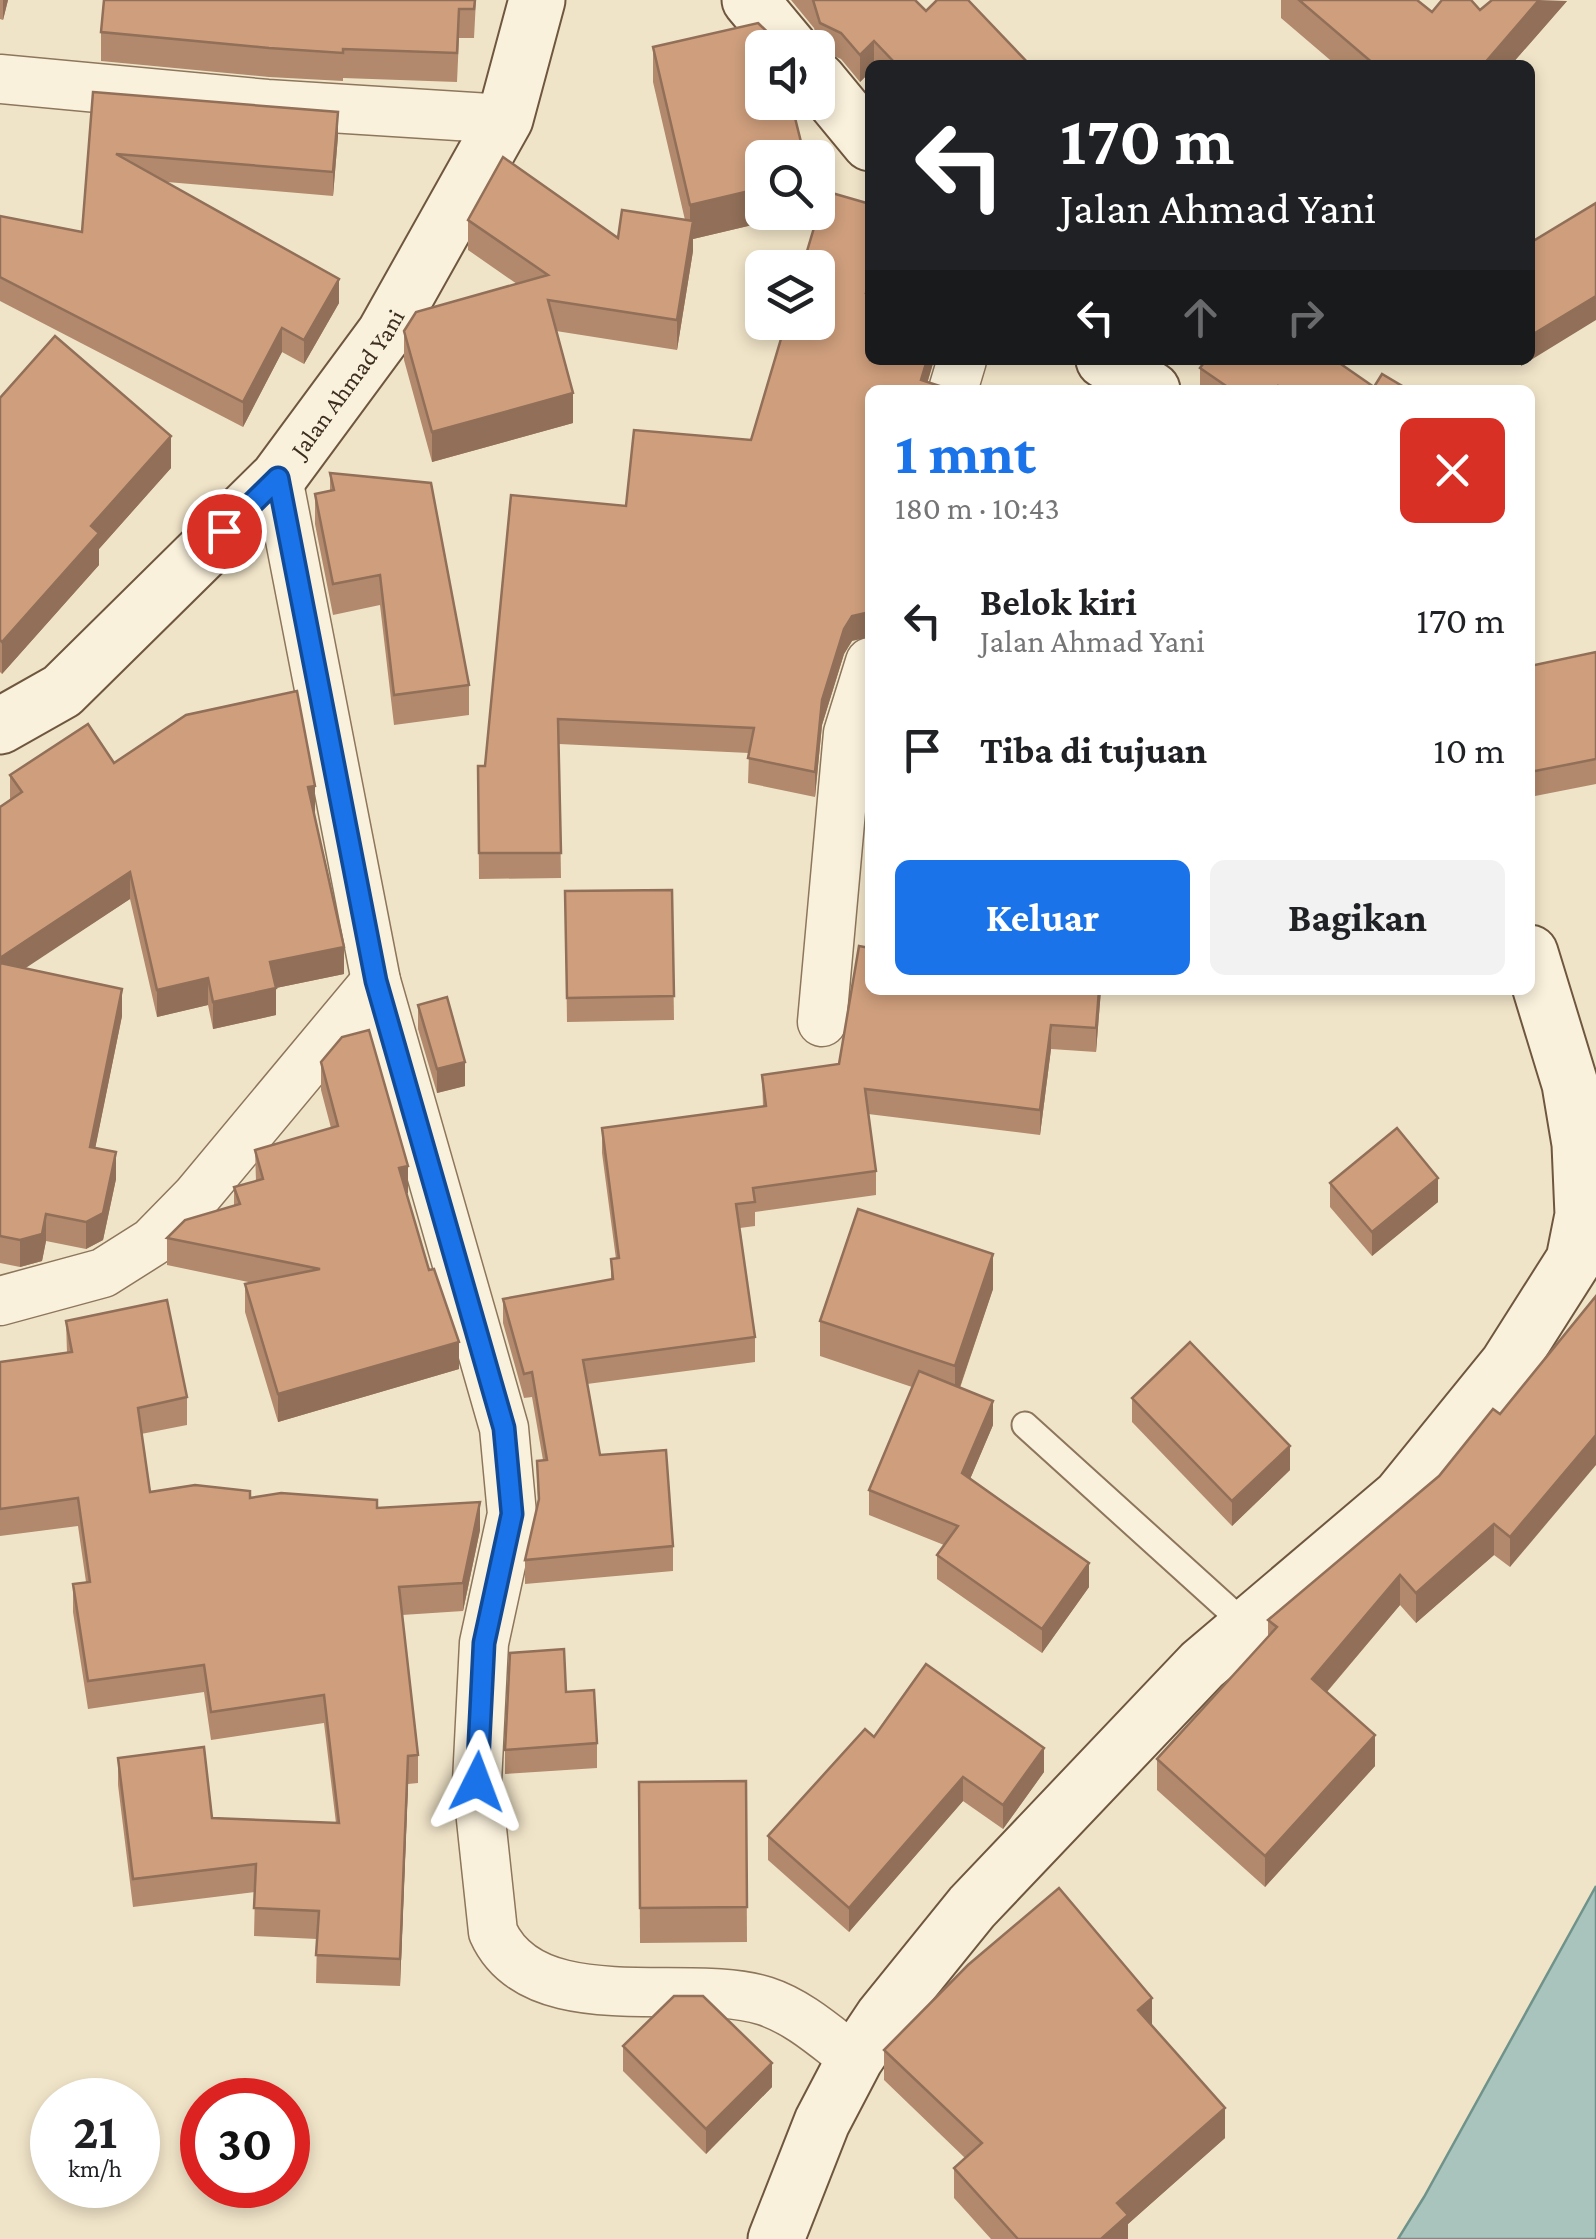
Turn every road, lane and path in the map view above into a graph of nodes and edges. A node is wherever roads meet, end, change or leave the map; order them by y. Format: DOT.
graph roads {
  1 [pos="536,0"];
  2 [pos="750,0"];
  3 [pos="775,30"];
  4 [pos="0,79"];
  5 [pos="835,101"];
  6 [pos="505,119"];
  7 [pos="865,137"];
  8 [pos="1112,365"];
  9 [pos="1144,385"];
  10 [pos="278,478"];
  11 [pos="865,678"];
  12 [pos="0,726"];
  13 [pos="1535,969"];
  14 [pos="376,981"];
  15 [pos="822,1022"];
  16 [pos="0,1301"];
  17 [pos="1026,1425"];
  18 [pos="1247,1626"];
  19 [pos="855,2059"];
  20 [pos="776,2239"];
  1 -- 6 [label="street, Jalan Ahmad Yani"];
  2 -- 3 [label="street"];
  4 -- 6 [label="street"];
  5 -- 7 [label="street"];
  6 -- 10 [label="street, Jalan Ahmad Yani"];
  8 -- 9 [label="street"];
  10 -- 12 [label="street, Jalan Ahmad Yani"];
  10 -- 14 [label="street"];
  11 -- 15 [label="street"];
  13 -- 18 [label="street"];
  14 -- 16 [label="street"];
  14 -- 19 [label="street"];
  17 -- 18 [label="lane"];
  18 -- 19 [label="street"];
  19 -- 20 [label="street"];
}
